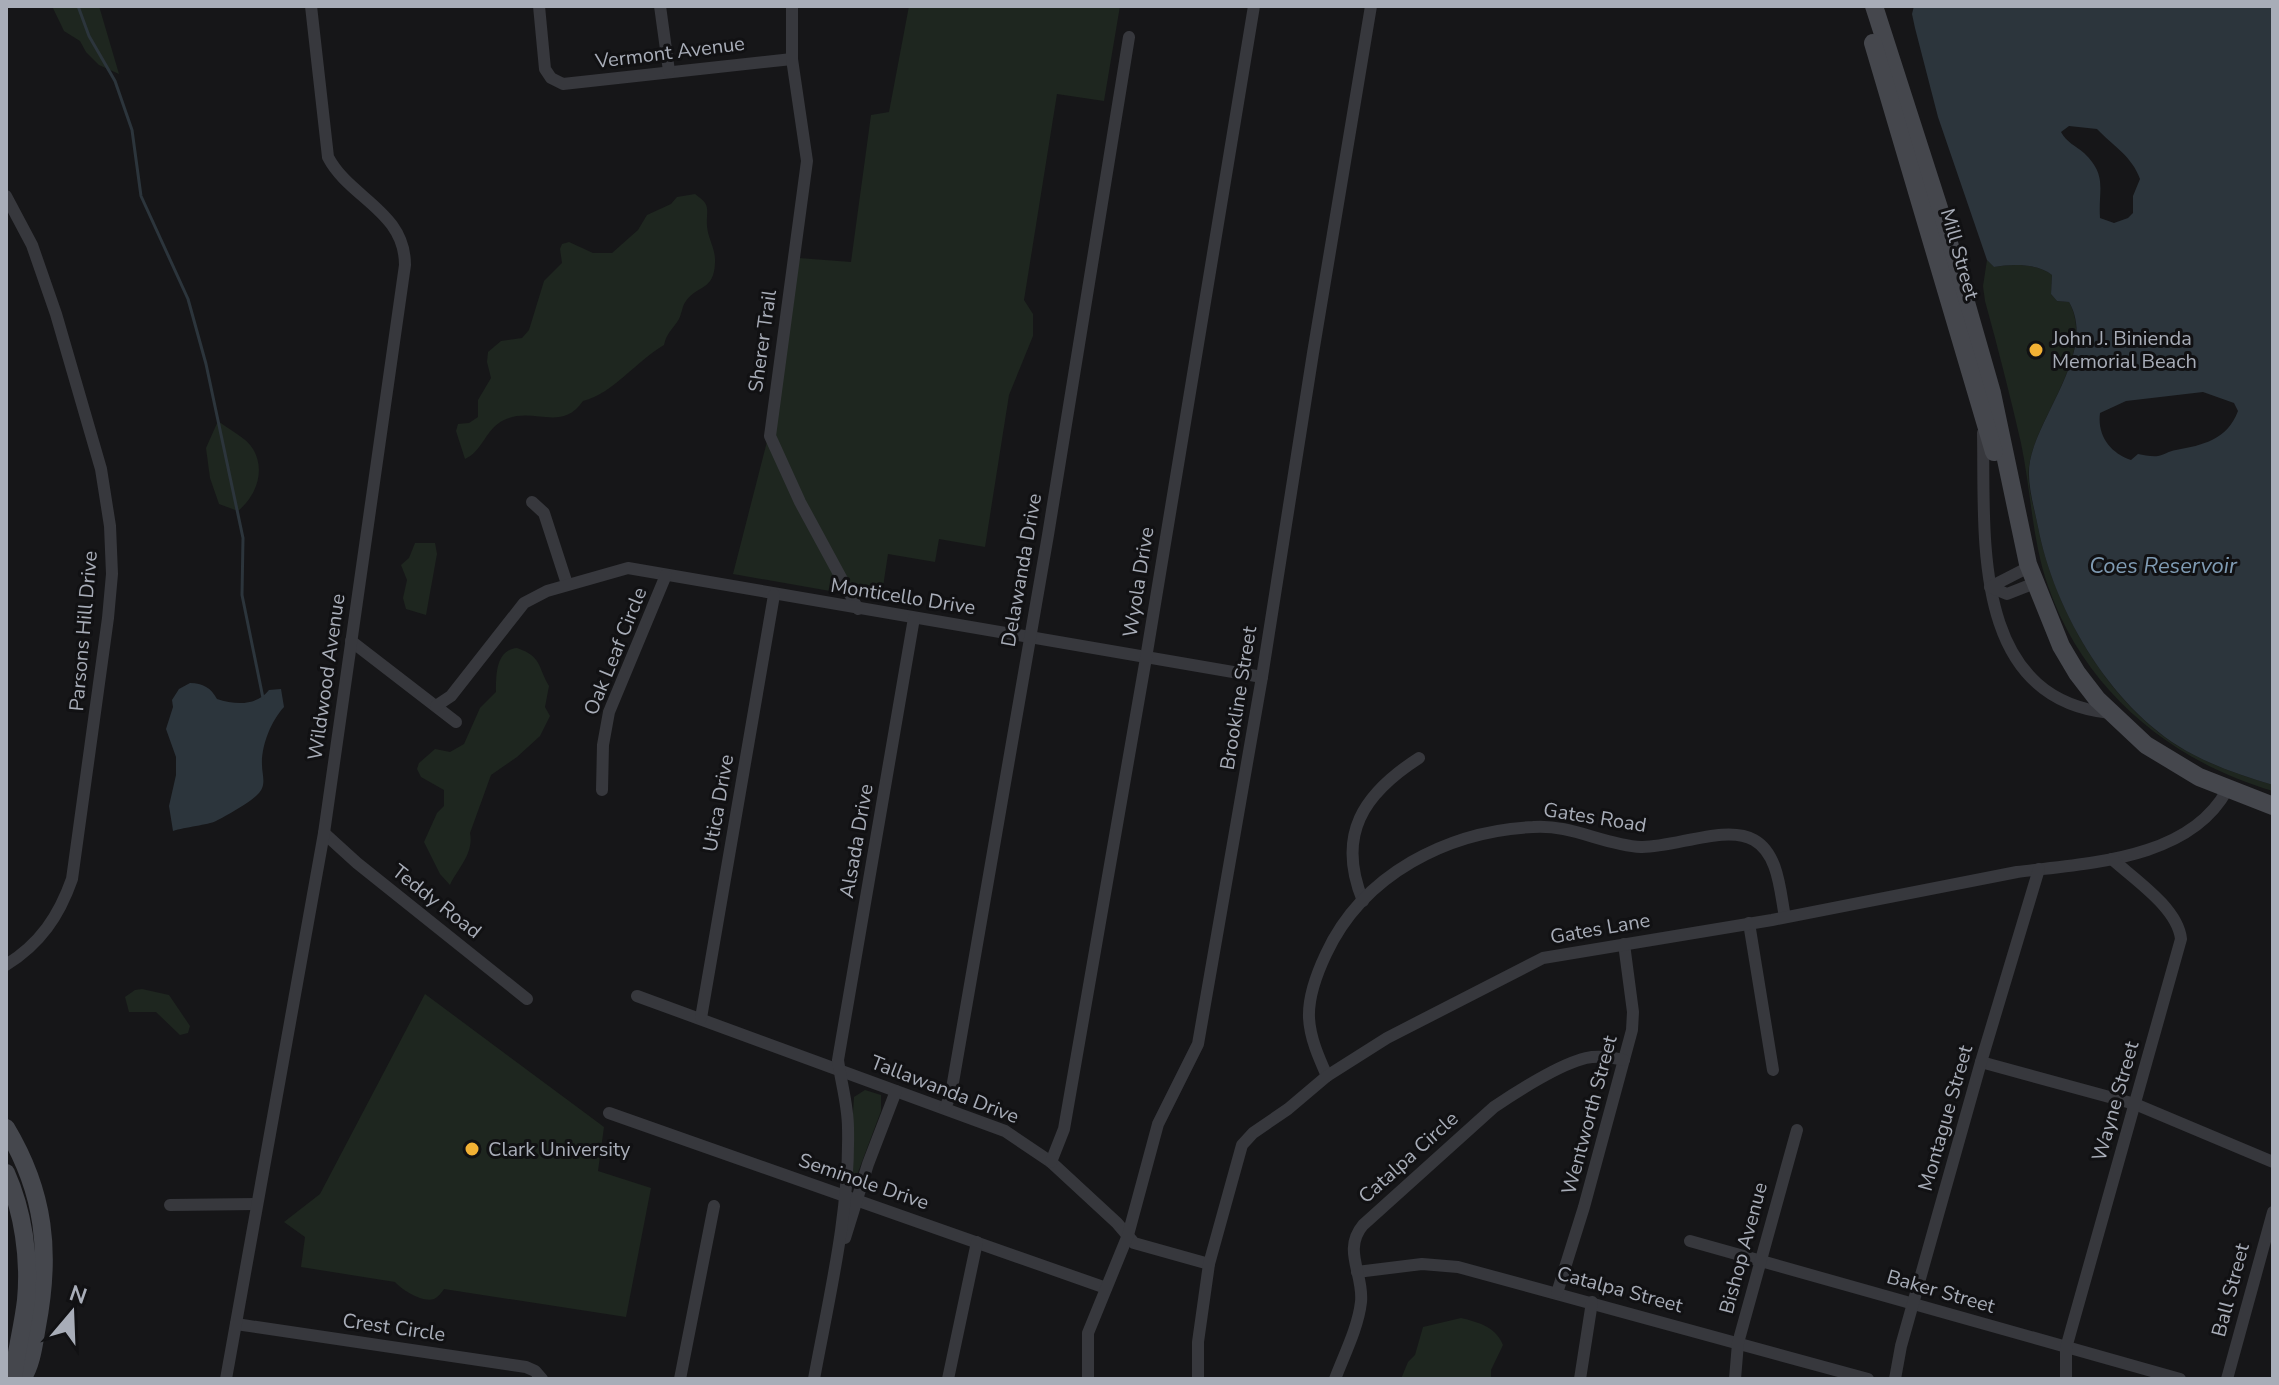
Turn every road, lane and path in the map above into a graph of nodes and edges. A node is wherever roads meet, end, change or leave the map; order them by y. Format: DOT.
graph roads {
  1 [pos="311,6"];
  2 [pos="539,6"];
  3 [pos="660,6"];
  4 [pos="792,6"];
  5 [pos="1254,6"];
  6 [pos="1371,6"];
  7 [pos="1862,6"];
  8 [pos="1874,6"];
  9 [pos="1129,37"];
  10 [pos="792,59"];
  11 [pos="669,71"];
  12 [pos="6,196"];
  13 [pos="1982,409"];
  14 [pos="532,502"];
  15 [pos="2016,515"];
  16 [pos="666,575"];
  17 [pos="2032,575"];
  18 [pos="567,584"];
  19 [pos="1990,587"];
  20 [pos="774,595"];
  21 [pos="858,609"];
  22 [pos="914,618"];
  23 [pos="1030,637"];
  24 [pos="351,641"];
  25 [pos="1146,658"];
  26 [pos="1262,677"];
  27 [pos="436,706"];
  28 [pos="2110,713"];
  29 [pos="456,722"];
  30 [pos="1419,758"];
  31 [pos="602,790"];
  32 [pos="2227,790"];
  33 [pos="2273,806"];
  34 [pos="324,833"];
  35 [pos="2112,859"];
  36 [pos="2039,869"];
  37 [pos="1363,901"];
  38 [pos="1785,917"];
  39 [pos="1749,923"];
  40 [pos="1624,944"];
  41 [pos="6,965"];
  42 [pos="637,996"];
  43 [pos="527,999"];
  44 [pos="701,1018"];
  45 [pos="1624,1060"];
  46 [pos="1981,1062"];
  47 [pos="1773,1070"];
  48 [pos="839,1071"];
  49 [pos="1327,1076"];
  50 [pos="896,1091"];
  51 [pos="2135,1104"];
  52 [pos="945,1108"];
  53 [pos="609,1113"];
  54 [pos="6,1128"];
  55 [pos="1797,1130"];
  56 [pos="1051,1162"];
  57 [pos="2273,1162"];
  58 [pos="6,1173"];
  59 [pos="850,1197"];
  60 [pos="256,1204"];
  61 [pos="170,1205"];
  62 [pos="714,1206"];
  63 [pos="2273,1212"];
  64 [pos="1128,1235"];
  65 [pos="1690,1241"];
  66 [pos="977,1242"];
  67 [pos="1759,1261"];
  68 [pos="1209,1264"];
  69 [pos="1357,1272"];
  70 [pos="1106,1288"];
  71 [pos="1557,1293"];
  72 [pos="1592,1302"];
  73 [pos="1913,1304"];
  74 [pos="236,1324"];
  75 [pos="34,1342"];
  76 [pos="1738,1343"];
  77 [pos="2066,1348"];
  78 [pos="13,1379"];
  79 [pos="22,1379"];
  80 [pos="38,1379"];
  81 [pos="226,1379"];
  82 [pos="542,1379"];
  83 [pos="680,1379"];
  84 [pos="814,1379"];
  85 [pos="948,1379"];
  86 [pos="1088,1379"];
  87 [pos="1198,1379"];
  88 [pos="1335,1379"];
  89 [pos="1580,1379"];
  90 [pos="1735,1379"];
  91 [pos="1868,1379"];
  92 [pos="1895,1379"];
  93 [pos="2066,1379"];
  94 [pos="2180,1379"];
  95 [pos="2227,1379"];
  1 -- 24 [label="street, Wildwood Avenue"];
  2 -- 11 [label="street, Vermont Avenue"];
  3 -- 11 [label="street"];
  4 -- 10 [label="street, Sherer Trail"];
  5 -- 25 [label="street, Wyola Drive"];
  6 -- 26 [label="street, Brookline Street"];
  7 -- 13 [label="main road, Mill Street"];
  8 -- 15 [label="main road, Mill Street"];
  9 -- 23 [label="street, Delawanda Drive"];
  10 -- 11 [label="street, Vermont Avenue"];
  10 -- 21 [label="street, Sherer Trail"];
  12 -- 41 [label="street, Parsons Hill Drive"];
  13 -- 15 [label="main road, Mill Street"];
  13 -- 19 [label="street"];
  14 -- 18 [label="street"];
  15 -- 17 [label="main road, Mill Street"];
  16 -- 18 [label="street, Monticello Drive"];
  16 -- 20 [label="street, Monticello Drive"];
  16 -- 31 [label="street, Oak Leaf Circle"];
  17 -- 19 [label="street"];
  17 -- 28 [label="main road, Mill Street"];
  18 -- 27 [label="street, Monticello Drive"];
  19 -- 28 [label="street"];
  20 -- 21 [label="street, Monticello Drive"];
  20 -- 44 [label="street, Utica Drive"];
  21 -- 22 [label="street, Monticello Drive"];
  22 -- 23 [label="street, Monticello Drive"];
  22 -- 48 [label="street, Alsada Drive"];
  23 -- 25 [label="street, Monticello Drive"];
  23 -- 52 [label="street, Delawanda Drive"];
  24 -- 27 [label="street"];
  24 -- 34 [label="street, Wildwood Avenue"];
  25 -- 26 [label="street, Monticello Drive"];
  25 -- 56 [label="street, Wyola Drive"];
  26 -- 64 [label="street, Brookline Street"];
  27 -- 29 [label="street"];
  28 -- 32 [label="main road, Mill Street"];
  30 -- 37 [label="street"];
  32 -- 33 [label="main road, Mill Street"];
  32 -- 35 [label="street, Gates Lane"];
  34 -- 43 [label="street, Teddy Road"];
  34 -- 60 [label="street, Wildwood Avenue"];
  35 -- 36 [label="street, Gates Lane"];
  35 -- 51 [label="street, Wayne Street"];
  36 -- 38 [label="street, Gates Lane"];
  36 -- 46 [label="street, Montague Street"];
  37 -- 38 [label="street, Gates Road"];
  37 -- 49 [label="street, Gates Road"];
  38 -- 39 [label="street, Gates Lane"];
  39 -- 40 [label="street, Gates Lane"];
  39 -- 47 [label="street"];
  40 -- 45 [label="street, Wentworth Street"];
  40 -- 49 [label="street, Gates Lane"];
  42 -- 44 [label="street, Tallawanda Drive"];
  44 -- 48 [label="street, Tallawanda Drive"];
  45 -- 69 [label="street, Catalpa Circle"];
  45 -- 71 [label="street, Wentworth Street"];
  46 -- 51 [label="street"];
  46 -- 73 [label="street, Montague Street"];
  48 -- 50 [label="street, Tallawanda Drive"];
  48 -- 59 [label="street, Alsada Drive"];
  49 -- 68 [label="street, Gates Lane"];
  50 -- 52 [label="street, Tallawanda Drive"];
  50 -- 59 [label="street"];
  51 -- 57 [label="street"];
  51 -- 77 [label="street, Wayne Street"];
  52 -- 56 [label="street, Tallawanda Drive"];
  53 -- 59 [label="street, Seminole Drive"];
  54 -- 75 [label="main road"];
  55 -- 67 [label="street, Bishop Avenue"];
  56 -- 64 [label="street, Tallawanda Drive"];
  58 -- 78 [label="main road"];
  59 -- 66 [label="street, Seminole Drive"];
  59 -- 84 [label="street"];
  60 -- 61 [label="street"];
  60 -- 74 [label="street, Wildwood Avenue"];
  62 -- 83 [label="street"];
  63 -- 95 [label="street, Ball Street"];
  64 -- 68 [label="street, Tallawanda Drive"];
  64 -- 70 [label="street, Brookline Street"];
  65 -- 67 [label="street, Baker Street"];
  66 -- 70 [label="street, Seminole Drive"];
  66 -- 85 [label="street"];
  67 -- 73 [label="street, Baker Street"];
  67 -- 76 [label="street, Bishop Avenue"];
  68 -- 87 [label="street, Gates Lane"];
  69 -- 71 [label="street, Catalpa Street"];
  69 -- 88 [label="street, Catalpa Circle"];
  70 -- 86 [label="street, Brookline Street"];
  71 -- 72 [label="street, Catalpa Street"];
  72 -- 76 [label="street, Catalpa Street"];
  72 -- 89 [label="street"];
  73 -- 77 [label="street, Baker Street"];
  73 -- 92 [label="street, Montague Street"];
  74 -- 81 [label="street, Wildwood Avenue"];
  74 -- 82 [label="street, Crest Circle"];
  75 -- 79 [label="main road"];
  75 -- 80 [label="main road"];
  76 -- 90 [label="street, Bishop Avenue"];
  76 -- 91 [label="street, Catalpa Street"];
  77 -- 93 [label="street, Wayne Street"];
  77 -- 94 [label="street, Baker Street"];
}
